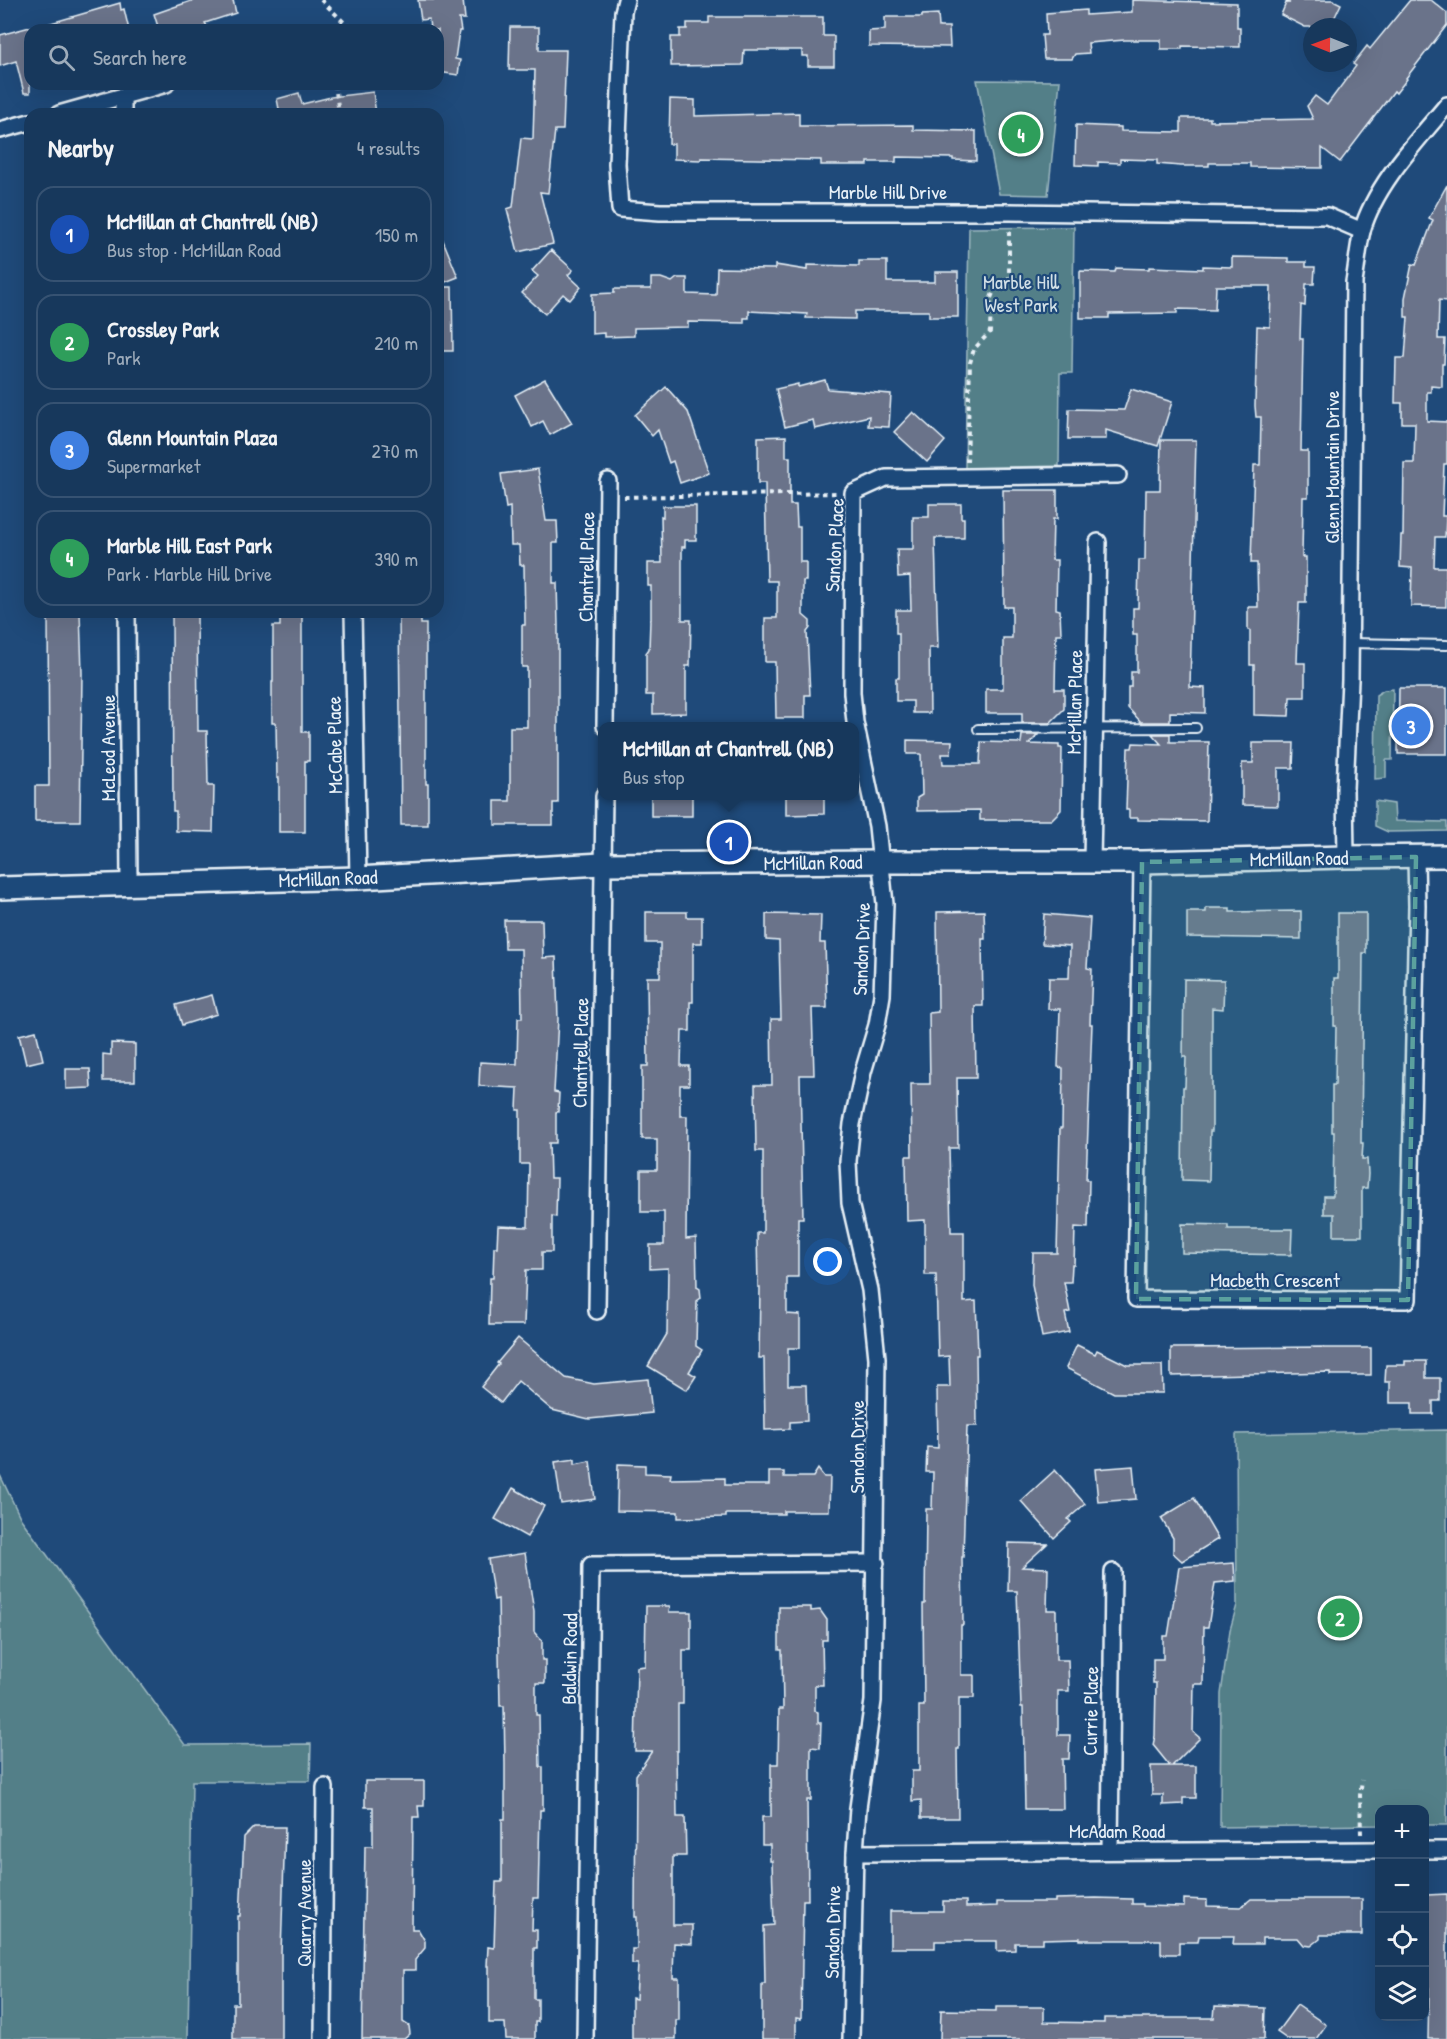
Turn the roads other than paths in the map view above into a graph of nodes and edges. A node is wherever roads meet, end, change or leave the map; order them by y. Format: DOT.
graph roads {
  1 [pos="626,0"];
  2 [pos="146,90"];
  3 [pos="123,97"];
  4 [pos="1447,105"];
  5 [pos="82,108"];
  6 [pos="123,108"];
  7 [pos="24,124"];
  8 [pos="0,130"];
  9 [pos="1362,231"];
  10 [pos="1118,475"];
  11 [pos="608,481"];
  12 [pos="1098,542"];
  13 [pos="127,618"];
  14 [pos="353,618"];
  15 [pos="1351,643"];
  16 [pos="1447,645"];
  17 [pos="605,722"];
  18 [pos="855,722"];
  19 [pos="1095,728"];
  20 [pos="1196,728"];
  21 [pos="978,729"];
  22 [pos="859,741"];
  23 [pos="604,800"];
  24 [pos="1447,856"];
  25 [pos="1346,857"];
  26 [pos="1416,857"];
  27 [pos="881,862"];
  28 [pos="1092,862"];
  29 [pos="1142,862"];
  30 [pos="603,864"];
  31 [pos="358,878"];
  32 [pos="129,884"];
  33 [pos="0,888"];
  34 [pos="597,1311"];
  35 [pos="876,1563"];
  36 [pos="1113,1572"];
  37 [pos="326,1787"];
  38 [pos="1375,1850"];
  39 [pos="1429,1850"];
  40 [pos="1447,1850"];
  41 [pos="1110,1851"];
  42 [pos="855,1853"];
  43 [pos="323,2039"];
  44 [pos="585,2039"];
  45 [pos="851,2039"];
  1 -- 9 [label="street, Marble Hill Drive"];
  2 -- 3 [label="street"];
  3 -- 5 [label="street"];
  3 -- 6 [label="street"];
  4 -- 9 [label="street, Glenn Mountain Drive"];
  7 -- 8 [label="street"];
  9 -- 15 [label="street, Glenn Mountain Drive"];
  10 -- 18 [label="street, Sandon Place"];
  11 -- 17 [label="street, Chantrell Place"];
  12 -- 19 [label="street, McMillan Place"];
  13 -- 32 [label="street, McLeod Avenue"];
  14 -- 31 [label="street, McCabe Place"];
  15 -- 16 [label="lane"];
  15 -- 25 [label="street, Glenn Mountain Drive"];
  19 -- 20 [label="lane"];
  19 -- 21 [label="lane"];
  19 -- 28 [label="street, McMillan Place"];
  22 -- 27 [label="street, Sandon Place"];
  23 -- 30 [label="street, Chantrell Place"];
  24 -- 26 [label="main road, McMillan Road"];
  25 -- 26 [label="main road, McMillan Road"];
  25 -- 29 [label="main road, McMillan Road"];
  26 -- 29 [label="street, Macbeth Crescent"];
  27 -- 28 [label="main road, McMillan Road"];
  27 -- 30 [label="main road, McMillan Road"];
  27 -- 35 [label="street, Sandon Drive"];
  28 -- 29 [label="main road, McMillan Road"];
  30 -- 31 [label="main road, McMillan Road"];
  30 -- 34 [label="street, Chantrell Place"];
  31 -- 32 [label="main road, McMillan Road"];
  32 -- 33 [label="main road, McMillan Road"];
  35 -- 42 [label="street, Sandon Drive"];
  35 -- 44 [label="street, Baldwin Road"];
  36 -- 41 [label="street, Currie Place"];
  37 -- 43 [label="street, Quarry Avenue"];
  38 -- 41 [label="street, McAdam Road"];
  39 -- 40 [label="street"];
  41 -- 42 [label="street, McAdam Road"];
  42 -- 45 [label="street, Sandon Drive"];
}
